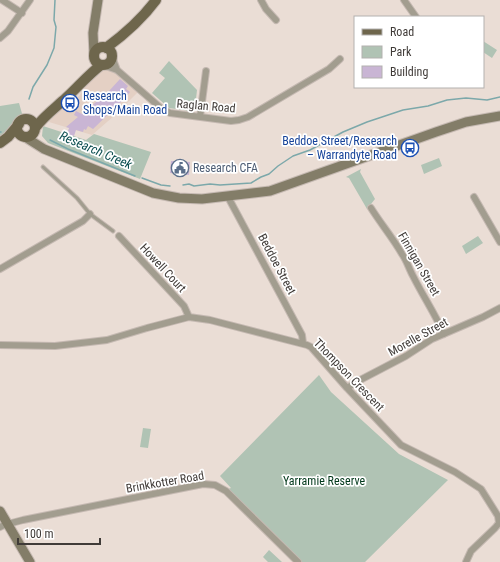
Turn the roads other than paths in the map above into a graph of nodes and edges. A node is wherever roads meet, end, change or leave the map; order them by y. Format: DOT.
graph roads {
  1 [pos="2,0"];
  2 [pos="30,0"];
  3 [pos="98,0"];
  4 [pos="156,0"];
  5 [pos="261,0"];
  6 [pos="404,0"];
  7 [pos="22,12"];
  8 [pos="415,16"];
  9 [pos="276,20"];
  10 [pos="93,30"];
  11 [pos="0,38"];
  12 [pos="108,52"];
  13 [pos="94,55"];
  14 [pos="340,59"];
  15 [pos="102,65"];
  16 [pos="117,70"];
  17 [pos="206,71"];
  18 [pos="85,78"];
  19 [pos="50,111"];
  20 [pos="500,116"];
  21 [pos="200,117"];
  22 [pos="23,122"];
  23 [pos="35,129"];
  24 [pos="24,137"];
  25 [pos="0,144"];
  26 [pos="47,150"];
  27 [pos="44,167"];
  28 [pos="228,197"];
  29 [pos="474,197"];
  30 [pos="371,208"];
  31 [pos="90,214"];
  32 [pos="113,231"];
  33 [pos="119,236"];
  34 [pos="500,242"];
  35 [pos="0,269"];
  36 [pos="500,308"];
  37 [pos="189,317"];
  38 [pos="444,334"];
  39 [pos="302,343"];
  40 [pos="0,345"];
  41 [pos="347,388"];
  42 [pos="0,511"];
  43 [pos="4,526"];
  44 [pos="30,562"];
  45 [pos="298,562"];
  46 [pos="466,562"];
  1 -- 7 [label="street"];
  2 -- 7 [label="street"];
  3 -- 10 [label="main road"];
  4 -- 12 [label="main road"];
  5 -- 9 [label="street"];
  6 -- 8 [label="street"];
  7 -- 11 [label="street"];
  10 -- 12 [label="main road"];
  10 -- 13 [label="main road"];
  12 -- 13 [label="main road"];
  12 -- 15 [label="main road"];
  12 -- 16 [label="street, Raglan Road"];
  13 -- 15 [label="main road"];
  13 -- 18 [label="main road"];
  14 -- 21 [label="street, Raglan Road"];
  15 -- 16 [label="street, Raglan Road"];
  15 -- 18 [label="main road"];
  16 -- 21 [label="street, Raglan Road"];
  17 -- 21 [label="street"];
  18 -- 19 [label="main road"];
  19 -- 22 [label="main road"];
  19 -- 23 [label="main road"];
  20 -- 28 [label="main road"];
  22 -- 23 [label="main road"];
  22 -- 24 [label="main road"];
  22 -- 25 [label="main road"];
  23 -- 24 [label="main road"];
  23 -- 26 [label="main road"];
  24 -- 25 [label="main road"];
  24 -- 26 [label="main road"];
  26 -- 28 [label="main road"];
  27 -- 31 [label="lane"];
  28 -- 39 [label="street, Beddoe Street"];
  29 -- 34 [label="street"];
  30 -- 38 [label="street, Finnigan Street"];
  31 -- 32 [label="lane"];
  31 -- 35 [label="street"];
  33 -- 37 [label="street, Howell Court"];
  36 -- 38 [label="street, Morelle Street"];
  37 -- 39 [label="street, Thompson Crescent"];
  37 -- 40 [label="street, Thompson Crescent"];
  38 -- 41 [label="street, Morelle Street"];
  39 -- 41 [label="street, Thompson Crescent"];
  41 -- 46 [label="street, Thompson Crescent"];
  42 -- 43 [label="main road"];
  43 -- 44 [label="main road"];
  43 -- 45 [label="street, Brinkkotter Road"];
}
